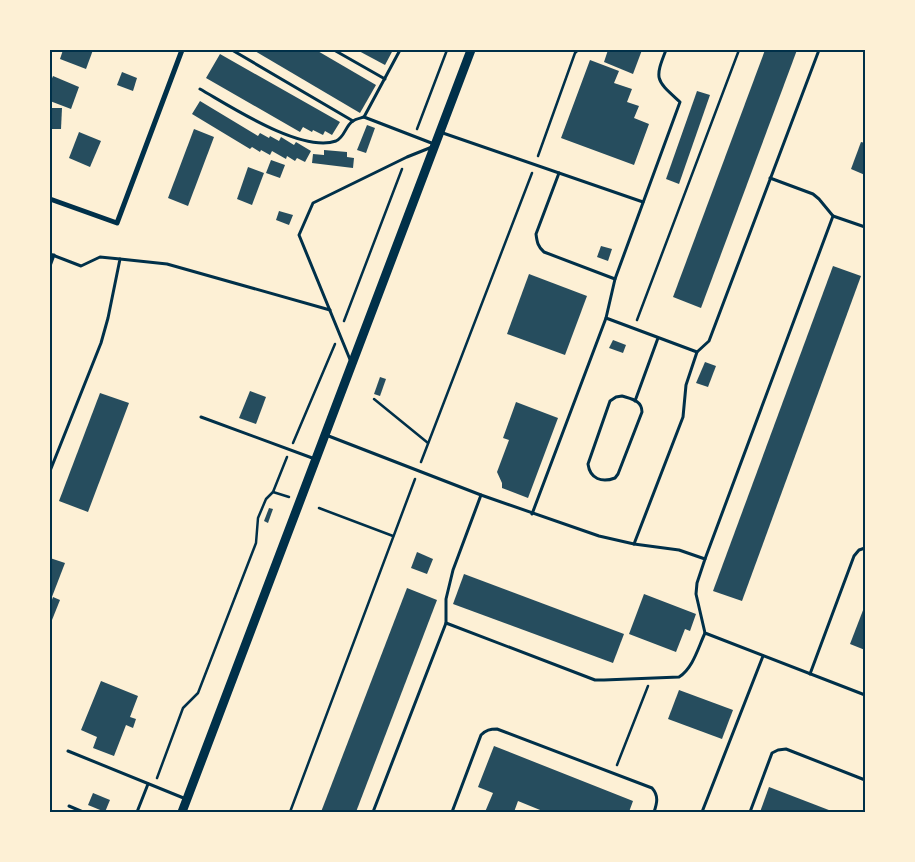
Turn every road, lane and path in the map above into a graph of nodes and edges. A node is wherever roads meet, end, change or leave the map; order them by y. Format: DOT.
graph roads {
  1 [pos="182,50"];
  2 [pos="232,50"];
  3 [pos="334,50"];
  4 [pos="400,50"];
  5 [pos="447,50"];
  6 [pos="471,50"];
  7 [pos="578,50"];
  8 [pos="666,50"];
  9 [pos="739,50"];
  10 [pos="819,50"];
  11 [pos="385,79"];
  12 [pos="200,90"];
  13 [pos="364,117"];
  14 [pos="353,121"];
  15 [pos="440,131"];
  16 [pos="414,136"];
  17 [pos="435,145"];
  18 [pos="407,157"];
  19 [pos="535,165"];
  20 [pos="558,173"];
  21 [pos="770,178"];
  22 [pos="50,199"];
  23 [pos="643,202"];
  24 [pos="833,216"];
  25 [pos="865,227"];
  26 [pos="52,255"];
  27 [pos="120,259"];
  28 [pos="50,266"];
  29 [pos="615,279"];
  30 [pos="330,310"];
  31 [pos="606,318"];
  32 [pos="633,328"];
  33 [pos="340,332"];
  34 [pos="658,338"];
  35 [pos="697,352"];
  36 [pos="352,365"];
  37 [pos="374,399"];
  38 [pos="635,401"];
  39 [pos="201,417"];
  40 [pos="326,435"];
  41 [pos="428,443"];
  42 [pos="290,450"];
  43 [pos="316,460"];
  44 [pos="50,471"];
  45 [pos="418,471"];
  46 [pos="274,492"];
  47 [pos="480,495"];
  48 [pos="288,497"];
  49 [pos="320,508"];
  50 [pos="532,514"];
  51 [pos="393,536"];
  52 [pos="634,544"];
  53 [pos="865,548"];
  54 [pos="705,559"];
  55 [pos="446,622"];
  56 [pos="705,633"];
  57 [pos="763,656"];
  58 [pos="810,674"];
  59 [pos="651,679"];
  60 [pos="865,695"];
  61 [pos="68,751"];
  62 [pos="613,773"];
  63 [pos="865,780"];
  64 [pos="148,784"];
  65 [pos="154,786"];
  66 [pos="187,799"];
  67 [pos="69,806"];
  68 [pos="83,812"];
  69 [pos="137,812"];
  70 [pos="182,812"];
  71 [pos="290,812"];
  72 [pos="373,812"];
  73 [pos="452,812"];
  74 [pos="654,812"];
  75 [pos="702,812"];
  76 [pos="750,812"];
  1 -- 22 [label="street"];
  2 -- 14 [label="lane"];
  3 -- 11 [label="lane"];
  4 -- 11 [label="lane"];
  5 -- 16 [label="path"];
  6 -- 15 [label="main road"];
  7 -- 19 [label="path"];
  8 -- 23 [label="lane"];
  9 -- 32 [label="path"];
  10 -- 21 [label="lane"];
  11 -- 13 [label="lane"];
  12 -- 14 [label="lane"];
  13 -- 14 [label="lane"];
  13 -- 16 [label="lane"];
  15 -- 17 [label="main road"];
  15 -- 19 [label="lane"];
  16 -- 17 [label="lane"];
  17 -- 18 [label="lane"];
  17 -- 36 [label="main road"];
  18 -- 30 [label="lane"];
  18 -- 33 [label="path"];
  19 -- 20 [label="lane"];
  19 -- 41 [label="path"];
  20 -- 23 [label="lane"];
  20 -- 29 [label="lane"];
  21 -- 24 [label="lane"];
  21 -- 35 [label="lane"];
  23 -- 29 [label="lane"];
  24 -- 25 [label="lane"];
  24 -- 54 [label="lane"];
  26 -- 27 [label="lane"];
  26 -- 28 [label="lane"];
  27 -- 30 [label="lane"];
  27 -- 44 [label="lane"];
  29 -- 31 [label="lane"];
  30 -- 33 [label="lane"];
  31 -- 32 [label="lane"];
  31 -- 50 [label="lane"];
  32 -- 34 [label="lane"];
  33 -- 36 [label="lane"];
  33 -- 42 [label="path"];
  34 -- 35 [label="lane"];
  34 -- 38 [label="lane"];
  35 -- 52 [label="lane"];
  36 -- 40 [label="main road"];
  37 -- 41 [label="path"];
  38 -- 38 [label="lane"];
  39 -- 42 [label="lane"];
  40 -- 43 [label="main road"];
  40 -- 45 [label="lane"];
  41 -- 45 [label="path"];
  42 -- 43 [label="lane"];
  42 -- 46 [label="path"];
  43 -- 66 [label="main road"];
  45 -- 47 [label="lane"];
  45 -- 51 [label="path"];
  46 -- 48 [label="path"];
  46 -- 65 [label="path"];
  47 -- 50 [label="lane"];
  47 -- 55 [label="lane"];
  49 -- 51 [label="path"];
  50 -- 52 [label="lane"];
  51 -- 71 [label="path"];
  52 -- 54 [label="lane"];
  53 -- 58 [label="lane"];
  54 -- 56 [label="lane"];
  55 -- 59 [label="lane"];
  55 -- 72 [label="lane"];
  56 -- 57 [label="lane"];
  56 -- 59 [label="lane"];
  57 -- 58 [label="lane"];
  57 -- 75 [label="lane"];
  58 -- 60 [label="lane"];
  59 -- 62 [label="path"];
  61 -- 64 [label="lane"];
  62 -- 73 [label="lane"];
  62 -- 74 [label="lane"];
  63 -- 76 [label="lane"];
  64 -- 65 [label="lane"];
  64 -- 69 [label="lane"];
  65 -- 66 [label="lane"];
  66 -- 70 [label="main road"];
  67 -- 68 [label="lane"];
}
